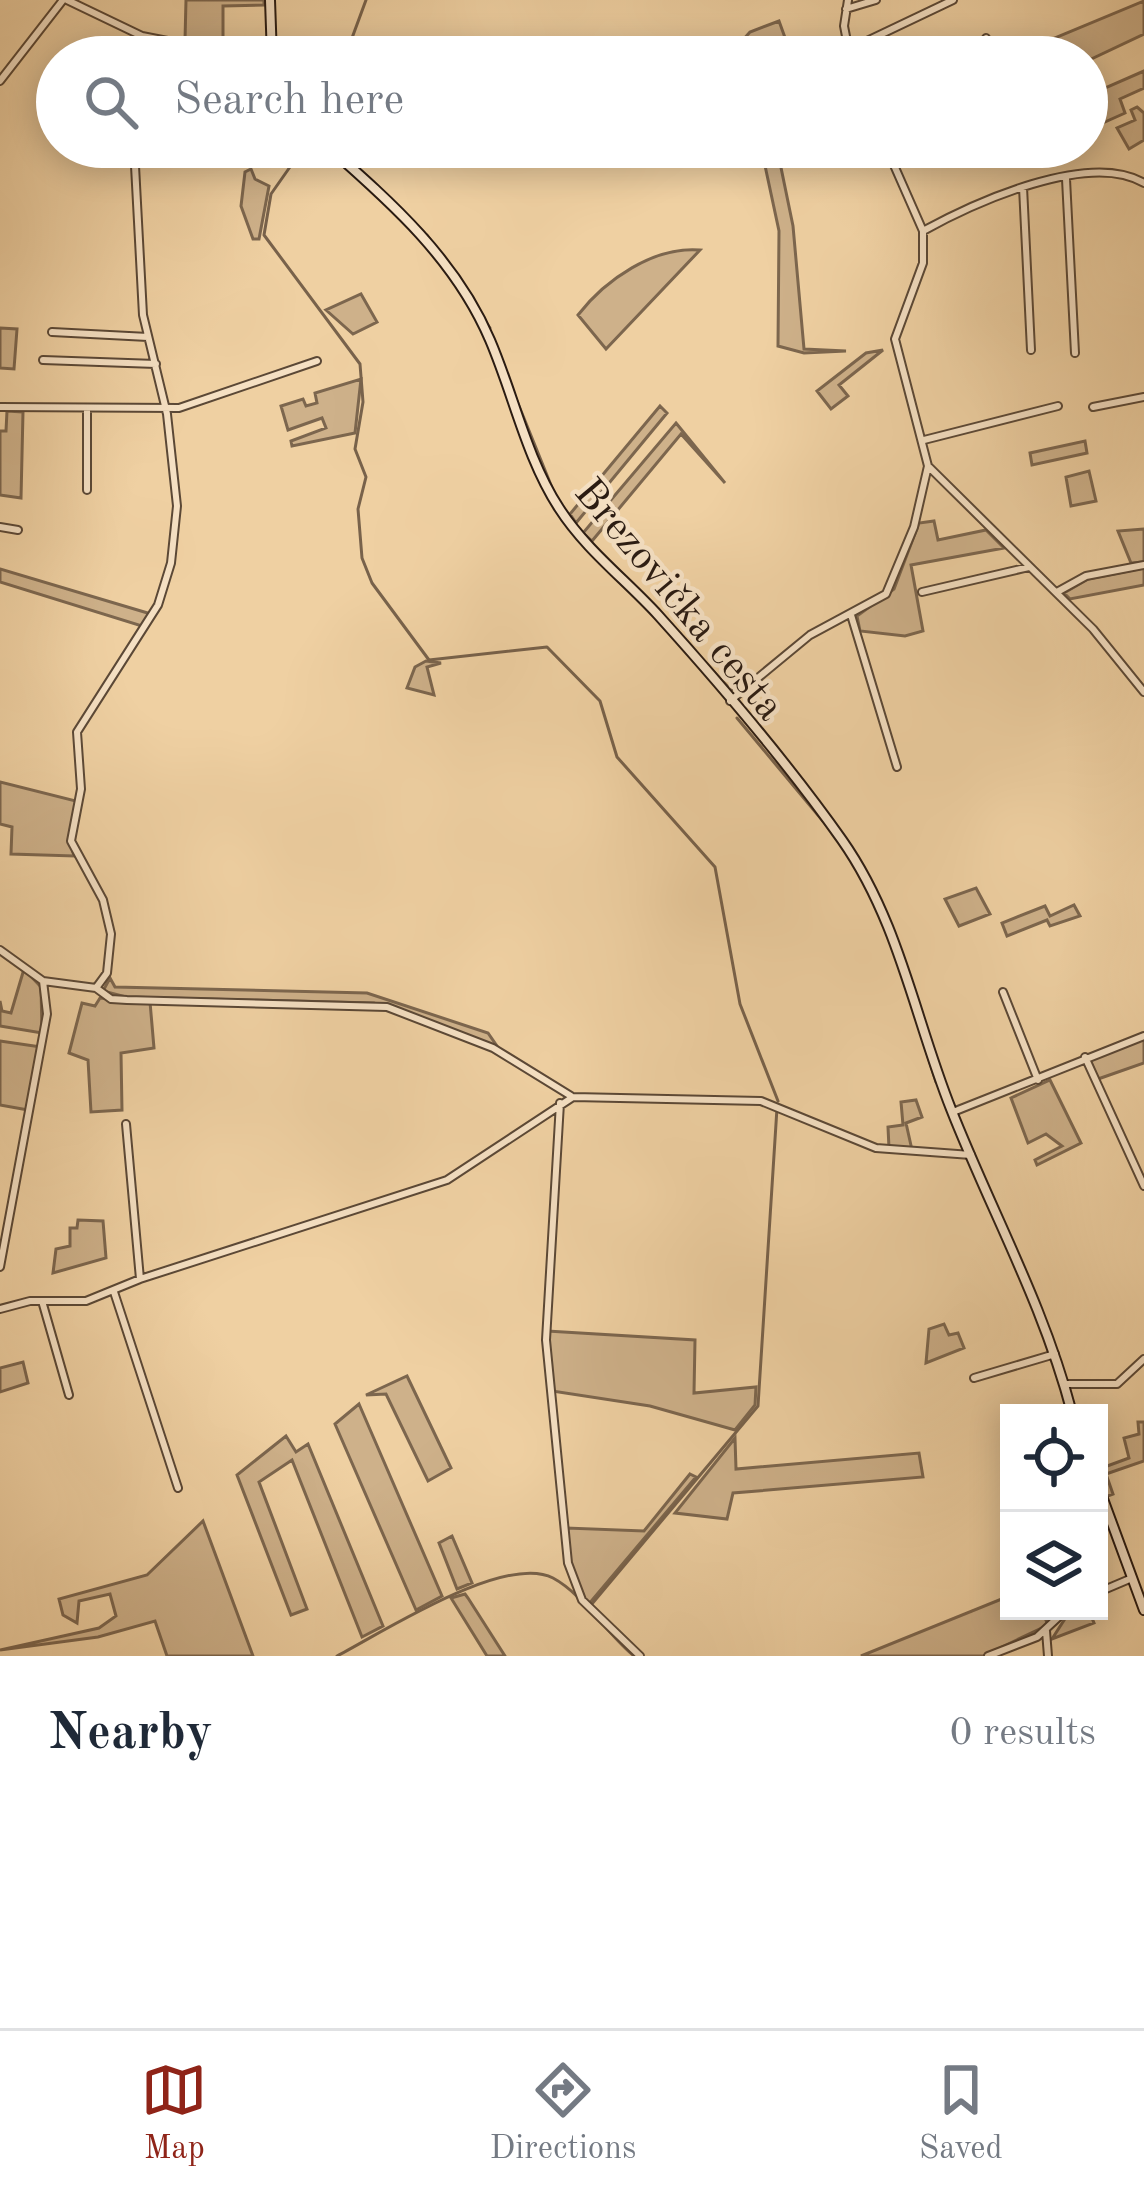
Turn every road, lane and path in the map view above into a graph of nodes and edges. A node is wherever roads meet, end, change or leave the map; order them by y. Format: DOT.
graph roads {
  1 [pos="65,0"];
  2 [pos="270,0"];
  3 [pos="876,0"];
  4 [pos="952,0"];
  5 [pos="847,4"];
  6 [pos="36,36"];
  7 [pos="36,36"];
  8 [pos="142,36"];
  9 [pos="271,36"];
  10 [pos="848,36"];
  11 [pos="882,36"];
  12 [pos="0,81"];
  13 [pos="135,168"];
  14 [pos="352,168"];
  15 [pos="895,168"];
  16 [pos="1066,179"];
  17 [pos="1144,183"];
  18 [pos="1023,187"];
  19 [pos="923,231"];
  20 [pos="52,332"];
  21 [pos="148,338"];
  22 [pos="1031,350"];
  23 [pos="1075,353"];
  24 [pos="43,360"];
  25 [pos="316,361"];
  26 [pos="156,364"];
  27 [pos="1144,397"];
  28 [pos="1058,406"];
  29 [pos="0,407"];
  30 [pos="1094,407"];
  31 [pos="87,409"];
  32 [pos="165,409"];
  33 [pos="924,440"];
  34 [pos="928,466"];
  35 [pos="88,490"];
  36 [pos="0,527"];
  37 [pos="18,530"];
  38 [pos="1144,565"];
  39 [pos="1029,567"];
  40 [pos="922,592"];
  41 [pos="1056,593"];
  42 [pos="851,615"];
  43 [pos="1144,692"];
  44 [pos="730,700"];
  45 [pos="897,767"];
  46 [pos="0,950"];
  47 [pos="43,981"];
  48 [pos="96,988"];
  49 [pos="1003,992"];
  50 [pos="1144,1036"];
  51 [pos="1085,1057"];
  52 [pos="1038,1080"];
  53 [pos="573,1097"];
  54 [pos="560,1102"];
  55 [pos="952,1112"];
  56 [pos="126,1124"];
  57 [pos="971,1155"];
  58 [pos="1144,1186"];
  59 [pos="0,1267"];
  60 [pos="140,1279"];
  61 [pos="114,1292"];
  62 [pos="42,1300"];
  63 [pos="0,1309"];
  64 [pos="1055,1354"];
  65 [pos="1144,1359"];
  66 [pos="974,1378"];
  67 [pos="1064,1384"];
  68 [pos="69,1395"];
  69 [pos="1070,1404"];
  70 [pos="178,1489"];
  71 [pos="1108,1512"];
  72 [pos="1132,1578"];
  73 [pos="1108,1588"];
  74 [pos="1144,1610"];
  75 [pos="1056,1620"];
  76 [pos="1046,1631"];
  77 [pos="640,1656"];
  78 [pos="988,1656"];
  79 [pos="1048,1656"];
  1 -- 7 [label="street"];
  1 -- 8 [label="street"];
  2 -- 9 [label="main road"];
  3 -- 5 [label="street"];
  4 -- 11 [label="street"];
  5 -- 10 [label="street"];
  6 -- 12 [label="street"];
  13 -- 21 [label="street"];
  14 -- 44 [label="main road, Brezovička cesta"];
  15 -- 19 [label="street"];
  16 -- 17 [label="street"];
  16 -- 18 [label="street"];
  16 -- 23 [label="street"];
  18 -- 19 [label="street"];
  18 -- 22 [label="street"];
  19 -- 33 [label="street"];
  20 -- 21 [label="street"];
  21 -- 26 [label="street"];
  24 -- 26 [label="street"];
  25 -- 32 [label="street"];
  26 -- 32 [label="street"];
  27 -- 30 [label="street"];
  28 -- 33 [label="street"];
  29 -- 31 [label="street"];
  31 -- 32 [label="street"];
  31 -- 35 [label="street"];
  32 -- 48 [label="street"];
  33 -- 34 [label="street"];
  34 -- 39 [label="street"];
  34 -- 42 [label="street"];
  36 -- 37 [label="street"];
  38 -- 41 [label="street"];
  39 -- 40 [label="street"];
  39 -- 41 [label="street"];
  41 -- 43 [label="street"];
  42 -- 44 [label="street"];
  42 -- 45 [label="street"];
  44 -- 55 [label="main road, Brezovička cesta"];
  46 -- 47 [label="street"];
  47 -- 48 [label="street"];
  47 -- 59 [label="street"];
  48 -- 53 [label="street"];
  49 -- 52 [label="street"];
  50 -- 51 [label="street"];
  51 -- 52 [label="street"];
  51 -- 58 [label="street"];
  52 -- 55 [label="street"];
  53 -- 54 [label="street"];
  53 -- 57 [label="street"];
  54 -- 60 [label="street"];
  54 -- 77 [label="street"];
  55 -- 57 [label="main road, Brezovička cesta"];
  56 -- 60 [label="street"];
  57 -- 64 [label="main road, Brezovička cesta"];
  60 -- 61 [label="street"];
  61 -- 62 [label="street"];
  61 -- 70 [label="street"];
  62 -- 63 [label="street"];
  62 -- 68 [label="street"];
  64 -- 66 [label="street"];
  64 -- 67 [label="main road, Brezovička cesta"];
  65 -- 67 [label="street"];
  67 -- 69 [label="main road, Brezovička cesta"];
  71 -- 72 [label="main road"];
  72 -- 73 [label="street"];
  72 -- 74 [label="main road"];
  75 -- 76 [label="street"];
  76 -- 78 [label="street"];
  76 -- 79 [label="street"];
}
